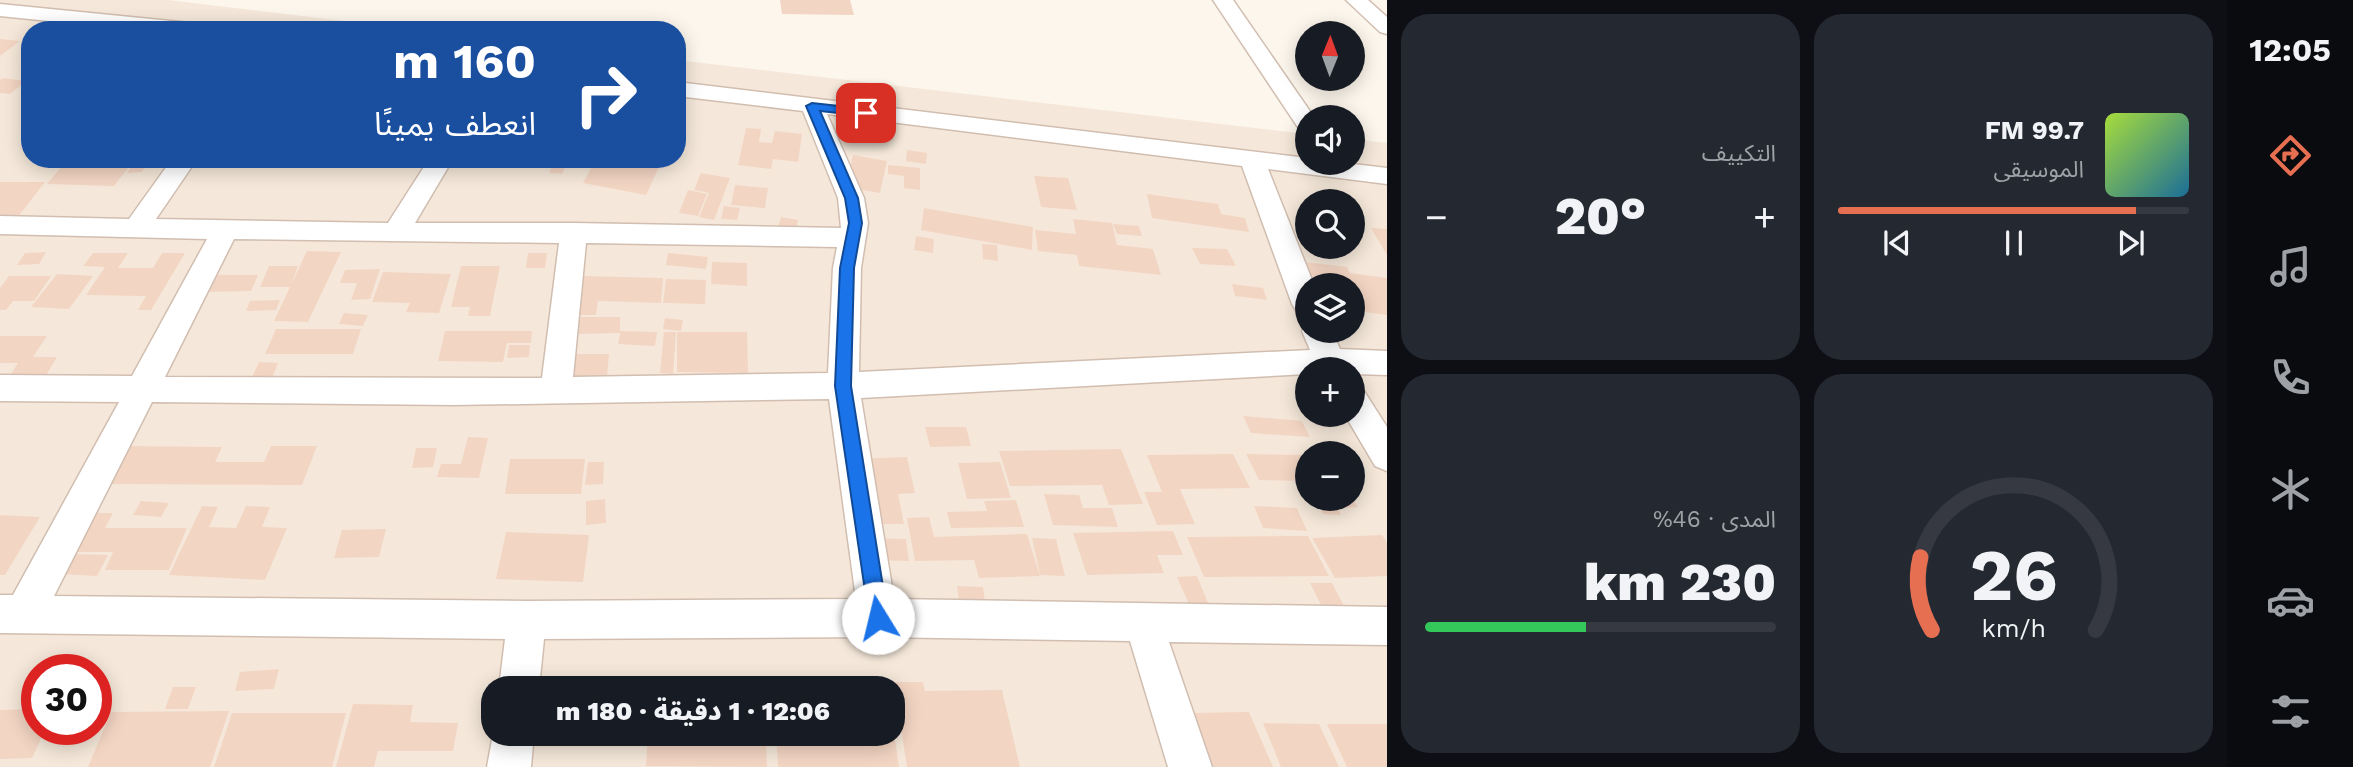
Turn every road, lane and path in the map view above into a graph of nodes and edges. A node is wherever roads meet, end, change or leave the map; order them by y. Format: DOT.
graph roads {
  1 [pos="1223,0"];
  2 [pos="1356,0"];
  3 [pos="0,10"];
  4 [pos="111,21"];
  5 [pos="1387,29"];
  6 [pos="686,90"];
  7 [pos="812,106"];
  8 [pos="1295,106"];
  9 [pos="1252,159"];
  10 [pos="1295,163"];
  11 [pos="179,168"];
  12 [pos="435,168"];
  13 [pos="1365,172"];
  14 [pos="1387,176"];
  15 [pos="0,225"];
  16 [pos="136,229"];
  17 [pos="225,232"];
  18 [pos="396,232"];
  19 [pos="574,232"];
  20 [pos="853,239"];
  21 [pos="1295,273"];
  22 [pos="1387,363"];
  23 [pos="1365,364"];
  24 [pos="1295,367"];
  25 [pos="843,386"];
  26 [pos="0,388"];
  27 [pos="144,388"];
  28 [pos="556,390"];
  29 [pos="1365,420"];
  30 [pos="1387,456"];
  31 [pos="12,614"];
  32 [pos="878,618"];
  33 [pos="527,620"];
  34 [pos="1143,622"];
  35 [pos="1387,626"];
  36 [pos="520,676"];
  37 [pos="511,746"];
  38 [pos="509,767"];
  39 [pos="1189,767"];
  1 -- 8 [label="street"];
  2 -- 5 [label="street"];
  3 -- 4 [label="street"];
  6 -- 7 [label="street"];
  7 -- 9 [label="street"];
  7 -- 20 [label="street"];
  9 -- 10 [label="street"];
  9 -- 21 [label="street"];
  11 -- 16 [label="street"];
  12 -- 18 [label="street"];
  13 -- 14 [label="street"];
  15 -- 16 [label="street"];
  16 -- 17 [label="street"];
  17 -- 18 [label="street"];
  17 -- 27 [label="street"];
  18 -- 19 [label="street"];
  19 -- 20 [label="street"];
  19 -- 28 [label="street"];
  20 -- 25 [label="street"];
  22 -- 23 [label="street"];
  24 -- 25 [label="street"];
  25 -- 28 [label="street"];
  25 -- 32 [label="street"];
  26 -- 27 [label="street"];
  27 -- 28 [label="street"];
  27 -- 31 [label="street"];
  29 -- 30 [label="street"];
  31 -- 33 [label="street"];
  32 -- 33 [label="street"];
  32 -- 34 [label="street"];
  33 -- 36 [label="street"];
  34 -- 35 [label="street"];
  34 -- 39 [label="street"];
  37 -- 38 [label="street"];
}
